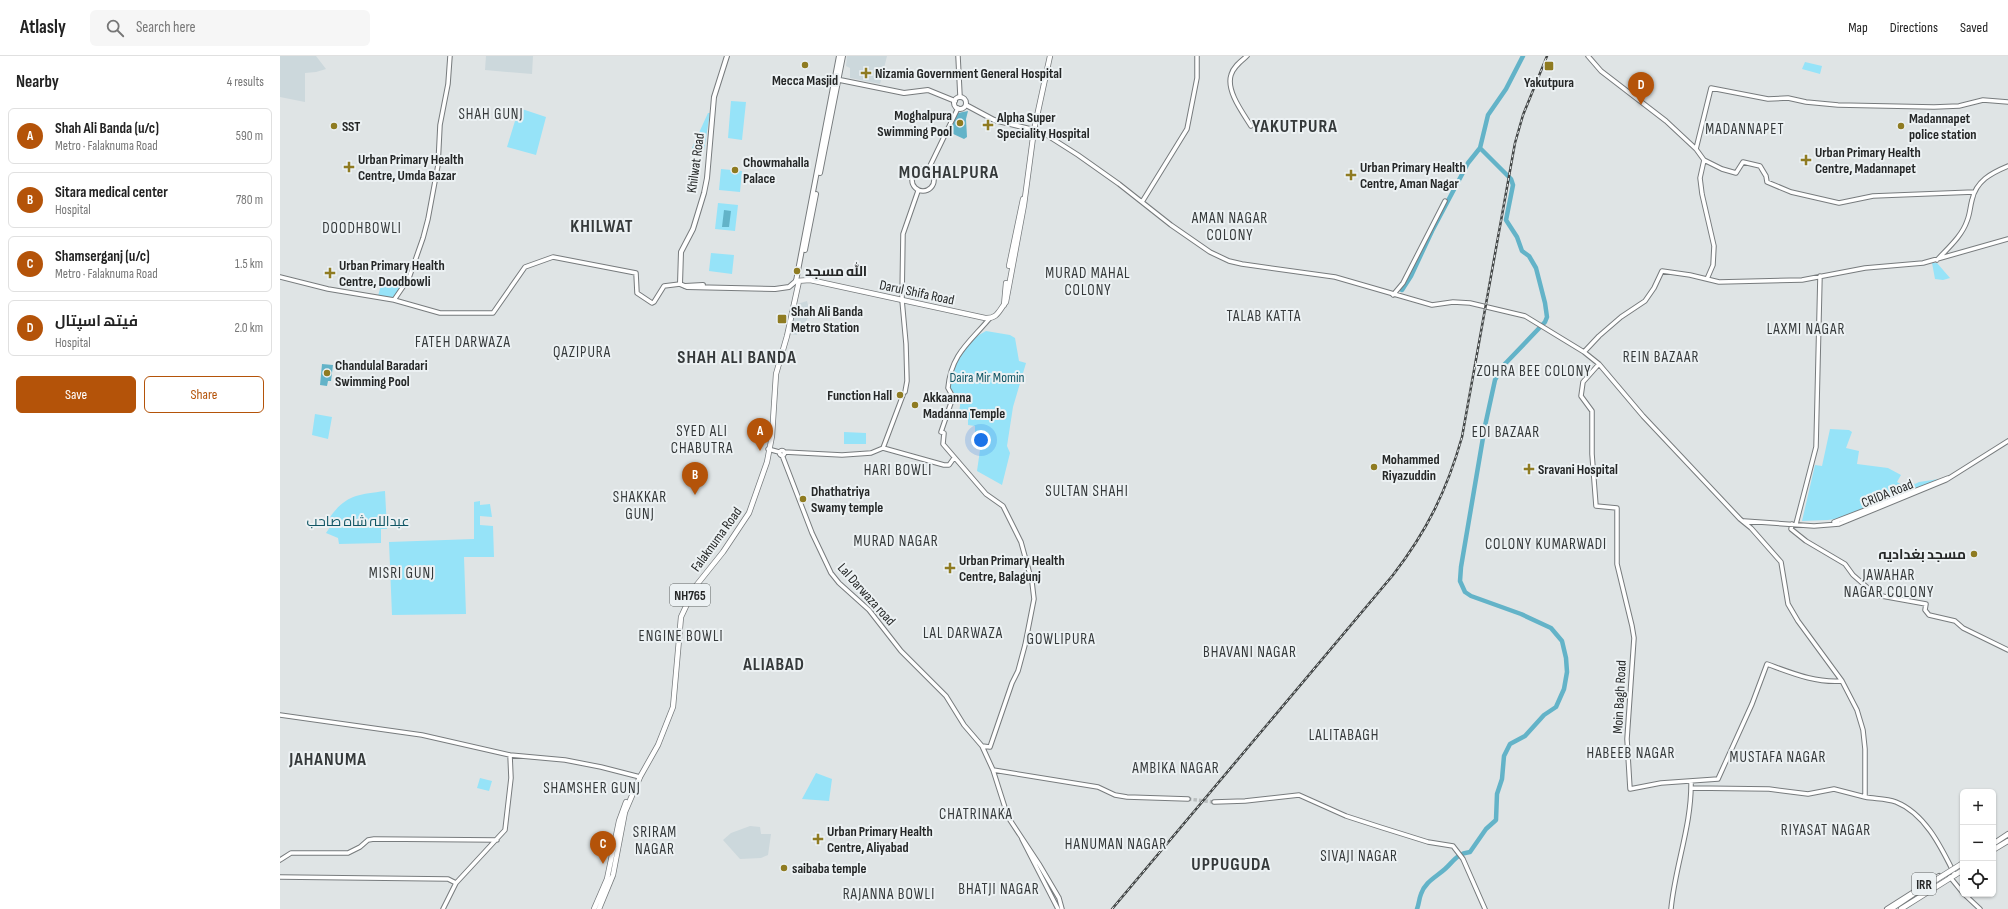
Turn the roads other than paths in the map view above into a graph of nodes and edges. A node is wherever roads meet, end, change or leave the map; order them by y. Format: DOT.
graph roads {
  1 [pos="450,56"];
  2 [pos="726,56"];
  3 [pos="839,56"];
  4 [pos="843,56"];
  5 [pos="958,56"];
  6 [pos="1049,56"];
  7 [pos="1197,56"];
  8 [pos="1247,56"];
  9 [pos="1588,56"];
  10 [pos="836,79"];
  11 [pos="960,96"];
  12 [pos="954,101"];
  13 [pos="2008,102"];
  14 [pos="966,105"];
  15 [pos="958,108"];
  16 [pos="1251,126"];
  17 [pos="1034,130"];
  18 [pos="1696,149"];
  19 [pos="1704,160"];
  20 [pos="2008,166"];
  21 [pos="928,170"];
  22 [pos="918,190"];
  23 [pos="1974,192"];
  24 [pos="1445,201"];
  25 [pos="1142,202"];
  26 [pos="2008,239"];
  27 [pos="1936,260"];
  28 [pos="1820,276"];
  29 [pos="280,277"];
  30 [pos="1707,279"];
  31 [pos="795,282"];
  32 [pos="680,284"];
  33 [pos="1393,295"];
  34 [pos="394,300"];
  35 [pos="902,300"];
  36 [pos="990,318"];
  37 [pos="1584,352"];
  38 [pos="1598,364"];
  39 [pos="2008,441"];
  40 [pos="883,448"];
  41 [pos="768,449"];
  42 [pos="782,453"];
  43 [pos="954,458"];
  44 [pos="1743,521"];
  45 [pos="1794,524"];
  46 [pos="2008,650"];
  47 [pos="1842,681"];
  48 [pos="280,715"];
  49 [pos="982,746"];
  50 [pos="510,755"];
  51 [pos="993,770"];
  52 [pos="638,776"];
  53 [pos="1690,781"];
  54 [pos="1691,788"];
  55 [pos="1865,797"];
  56 [pos="1188,799"];
  57 [pos="1214,802"];
  58 [pos="2008,833"];
  59 [pos="497,840"];
  60 [pos="1996,841"];
  61 [pos="2008,841"];
  62 [pos="1025,843"];
  63 [pos="1996,848"];
  64 [pos="280,860"];
  65 [pos="1960,864"];
  66 [pos="1960,864"];
  67 [pos="1949,870"];
  68 [pos="1960,872"];
  69 [pos="280,877"];
  70 [pos="1952,877"];
  71 [pos="456,883"];
  72 [pos="1960,889"];
  73 [pos="1966,897"];
  74 [pos="443,909"];
  75 [pos="594,909"];
  76 [pos="598,909"];
  77 [pos="1058,909"];
  78 [pos="1062,909"];
  79 [pos="1485,909"];
  80 [pos="1671,909"];
  81 [pos="1887,909"];
  82 [pos="1891,909"];
  83 [pos="1901,909"];
  84 [pos="1980,909"];
  1 -- 34 [label="street"];
  2 -- 32 [label="main road, Khilwat Road"];
  3 -- 10 [label="main road"];
  4 -- 10 [label="main road"];
  5 -- 11 [label="street"];
  6 -- 17 [label="highway"];
  7 -- 25 [label="street"];
  8 -- 16 [label="street"];
  9 -- 18 [label="street"];
  10 -- 12 [label="main road"];
  10 -- 31 [label="main road, NH765"];
  11 -- 12 [label="main road"];
  11 -- 14 [label="main road"];
  12 -- 15 [label="main road"];
  13 -- 18 [label="street"];
  14 -- 15 [label="main road"];
  14 -- 17 [label="main road"];
  15 -- 21 [label="street"];
  17 -- 25 [label="street"];
  17 -- 36 [label="highway"];
  18 -- 19 [label="street"];
  19 -- 23 [label="street"];
  19 -- 30 [label="street"];
  20 -- 23 [label="street"];
  21 -- 22 [label="street"];
  21 -- 22 [label="street"];
  22 -- 35 [label="street"];
  23 -- 27 [label="street"];
  24 -- 33 [label="street"];
  25 -- 33 [label="street"];
  26 -- 27 [label="street"];
  27 -- 28 [label="street"];
  28 -- 30 [label="street"];
  28 -- 45 [label="street"];
  29 -- 34 [label="street"];
  30 -- 37 [label="street"];
  31 -- 32 [label="main road"];
  31 -- 35 [label="highway, Darul Shifa Road"];
  31 -- 41 [label="highway, NH765"];
  32 -- 34 [label="street"];
  33 -- 37 [label="street"];
  35 -- 36 [label="highway, Darul Shifa Road"];
  35 -- 40 [label="street"];
  36 -- 43 [label="street"];
  37 -- 38 [label="street"];
  38 -- 44 [label="street"];
  38 -- 53 [label="street, Moin Bagh Road"];
  39 -- 45 [label="street, CRIDA Road"];
  40 -- 42 [label="street"];
  40 -- 43 [label="street"];
  41 -- 42 [label="street"];
  41 -- 52 [label="highway, Falaknuma Road / NH765"];
  42 -- 49 [label="street, Lal Darwaza road"];
  43 -- 49 [label="street"];
  44 -- 45 [label="street, CRIDA Road"];
  44 -- 47 [label="street"];
  45 -- 46 [label="street"];
  47 -- 53 [label="street"];
  47 -- 55 [label="street"];
  48 -- 50 [label="street"];
  49 -- 51 [label="street, Lal Darwaza road"];
  50 -- 52 [label="street"];
  50 -- 59 [label="street"];
  51 -- 56 [label="street"];
  51 -- 62 [label="street, Lal Darwaza road"];
  52 -- 75 [label="highway, Falaknuma Road / NH765"];
  52 -- 76 [label="highway, Falaknuma Road / NH765"];
  53 -- 54 [label="street"];
  54 -- 55 [label="street"];
  54 -- 80 [label="street"];
  55 -- 67 [label="street"];
  57 -- 79 [label="street"];
  58 -- 60 [label="highway"];
  59 -- 64 [label="street"];
  59 -- 71 [label="street"];
  61 -- 63 [label="highway"];
  62 -- 77 [label="street"];
  62 -- 78 [label="street"];
  65 -- 67 [label="main road, IRR"];
  66 -- 82 [label="highway, bridge"];
  67 -- 70 [label="street"];
  67 -- 81 [label="main road, IRR"];
  68 -- 70 [label="highway, IRR"];
  69 -- 71 [label="street"];
  70 -- 72 [label="street"];
  70 -- 83 [label="highway, IRR"];
  71 -- 74 [label="street"];
  73 -- 84 [label="street"];
}
